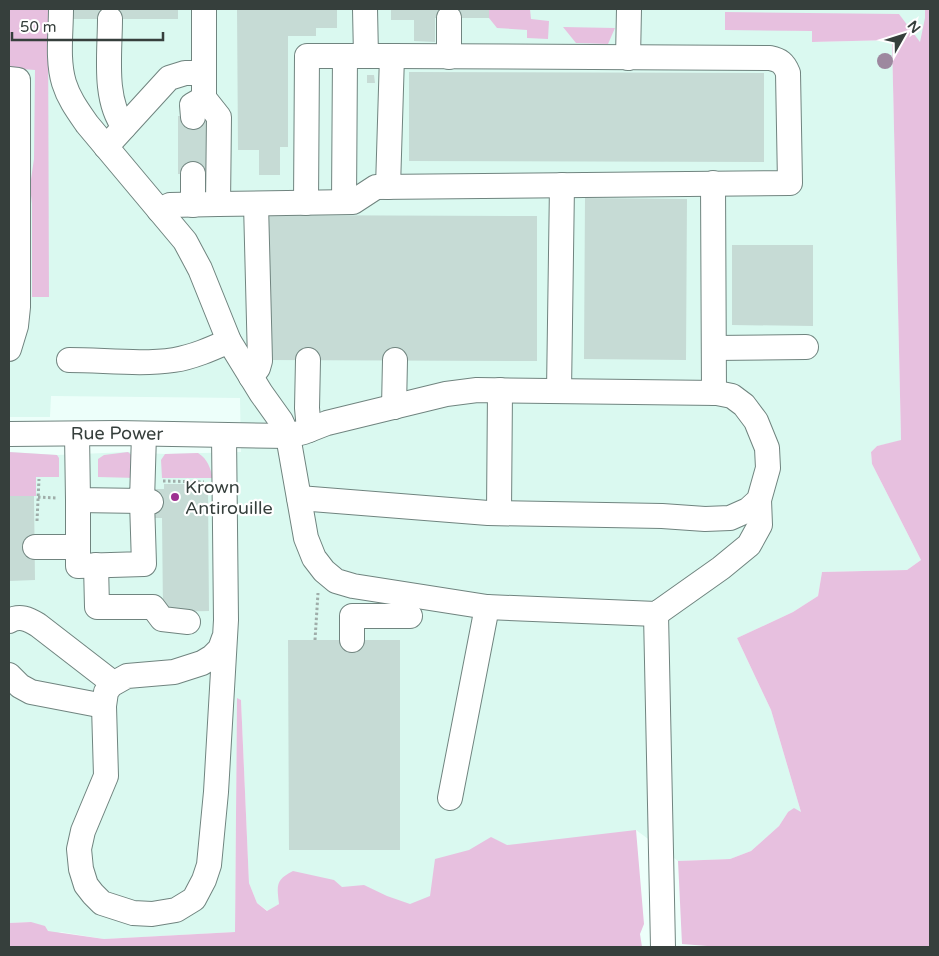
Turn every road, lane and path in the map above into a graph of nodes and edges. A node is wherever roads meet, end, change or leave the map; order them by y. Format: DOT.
graph roads {
  1 [pos="62,9"];
  2 [pos="204,9"];
  3 [pos="366,9"];
  4 [pos="629,9"];
  5 [pos="448,18"];
  6 [pos="110,19"];
  7 [pos="355,56"];
  8 [pos="392,56"];
  9 [pos="449,57"];
  10 [pos="628,58"];
  11 [pos="204,73"];
  12 [pos="9,79"];
  13 [pos="124,127"];
  14 [pos="106,147"];
  15 [pos="193,174"];
  16 [pos="712,184"];
  17 [pos="562,185"];
  18 [pos="388,187"];
  19 [pos="306,202"];
  20 [pos="344,202"];
  21 [pos="218,204"];
  22 [pos="256,204"];
  23 [pos="193,205"];
  24 [pos="159,210"];
  25 [pos="229,341"];
  26 [pos="806,347"];
  27 [pos="714,348"];
  28 [pos="9,349"];
  29 [pos="69,360"];
  30 [pos="308,360"];
  31 [pos="395,360"];
  32 [pos="251,377"];
  33 [pos="500,390"];
  34 [pos="559,391"];
  35 [pos="714,393"];
  36 [pos="394,407"];
  37 [pos="298,433"];
  38 [pos="9,434"];
  39 [pos="77,434"];
  40 [pos="144,434"];
  41 [pos="224,435"];
  42 [pos="38,479"];
  43 [pos="213,482"];
  44 [pos="151,494"];
  45 [pos="299,498"];
  46 [pos="78,500"];
  47 [pos="759,500"];
  48 [pos="499,513"];
  49 [pos="37,521"];
  50 [pos="35,547"];
  51 [pos="78,547"];
  52 [pos="96,565"];
  53 [pos="320,565"];
  54 [pos="353,586"];
  55 [pos="487,607"];
  56 [pos="656,614"];
  57 [pos="352,616"];
  58 [pos="410,616"];
  59 [pos="9,621"];
  60 [pos="188,622"];
  61 [pos="224,638"];
  62 [pos="314,640"];
  63 [pos="352,640"];
  64 [pos="9,676"];
  65 [pos="114,684"];
  66 [pos="104,706"];
  67 [pos="450,798"];
  68 [pos="663,947"];
  1 -- 14 [label="street"];
  2 -- 11 [label="street"];
  3 -- 7 [label="street"];
  4 -- 10 [label="street"];
  5 -- 9 [label="street"];
  6 -- 13 [label="street"];
  7 -- 8 [label="street"];
  7 -- 19 [label="street"];
  7 -- 20 [label="street"];
  8 -- 9 [label="street"];
  8 -- 18 [label="street"];
  9 -- 10 [label="street"];
  10 -- 16 [label="street"];
  11 -- 13 [label="street"];
  11 -- 21 [label="street"];
  12 -- 28 [label="street"];
  13 -- 14 [label="street"];
  14 -- 24 [label="street"];
  15 -- 23 [label="street"];
  16 -- 17 [label="street"];
  16 -- 27 [label="street"];
  17 -- 18 [label="street"];
  17 -- 34 [label="street"];
  18 -- 20 [label="street"];
  19 -- 20 [label="street"];
  19 -- 22 [label="street"];
  21 -- 22 [label="street"];
  21 -- 23 [label="street"];
  22 -- 32 [label="street"];
  23 -- 24 [label="street"];
  24 -- 25 [label="street"];
  25 -- 29 [label="street"];
  25 -- 32 [label="street"];
  26 -- 27 [label="street"];
  27 -- 35 [label="street"];
  30 -- 37 [label="street"];
  31 -- 36 [label="street"];
  32 -- 37 [label="street"];
  33 -- 34 [label="street"];
  33 -- 36 [label="street"];
  33 -- 48 [label="street"];
  34 -- 35 [label="street"];
  35 -- 47 [label="street"];
  36 -- 37 [label="street"];
  37 -- 41 [label="street, Rue Power"];
  37 -- 45 [label="street"];
  38 -- 39 [label="street, Rue Power"];
  39 -- 40 [label="street, Rue Power"];
  39 -- 46 [label="street"];
  40 -- 41 [label="street, Rue Power"];
  40 -- 44 [label="street"];
  41 -- 61 [label="street"];
  42 -- 49 [label="path"];
  43 -- 44 [label="path"];
  44 -- 46 [label="street"];
  44 -- 52 [label="street"];
  45 -- 48 [label="street"];
  45 -- 53 [label="street"];
  46 -- 51 [label="street"];
  47 -- 48 [label="street"];
  47 -- 56 [label="street"];
  50 -- 51 [label="street"];
  51 -- 52 [label="street"];
  52 -- 60 [label="street"];
  53 -- 54 [label="street"];
  53 -- 62 [label="path"];
  54 -- 55 [label="street"];
  54 -- 57 [label="street"];
  55 -- 56 [label="street"];
  55 -- 67 [label="street"];
  56 -- 68 [label="street"];
  57 -- 58 [label="street"];
  57 -- 63 [label="street"];
  59 -- 65 [label="street"];
  61 -- 65 [label="street"];
  61 -- 66 [label="street"];
  64 -- 66 [label="street"];
  65 -- 66 [label="street"];
}
